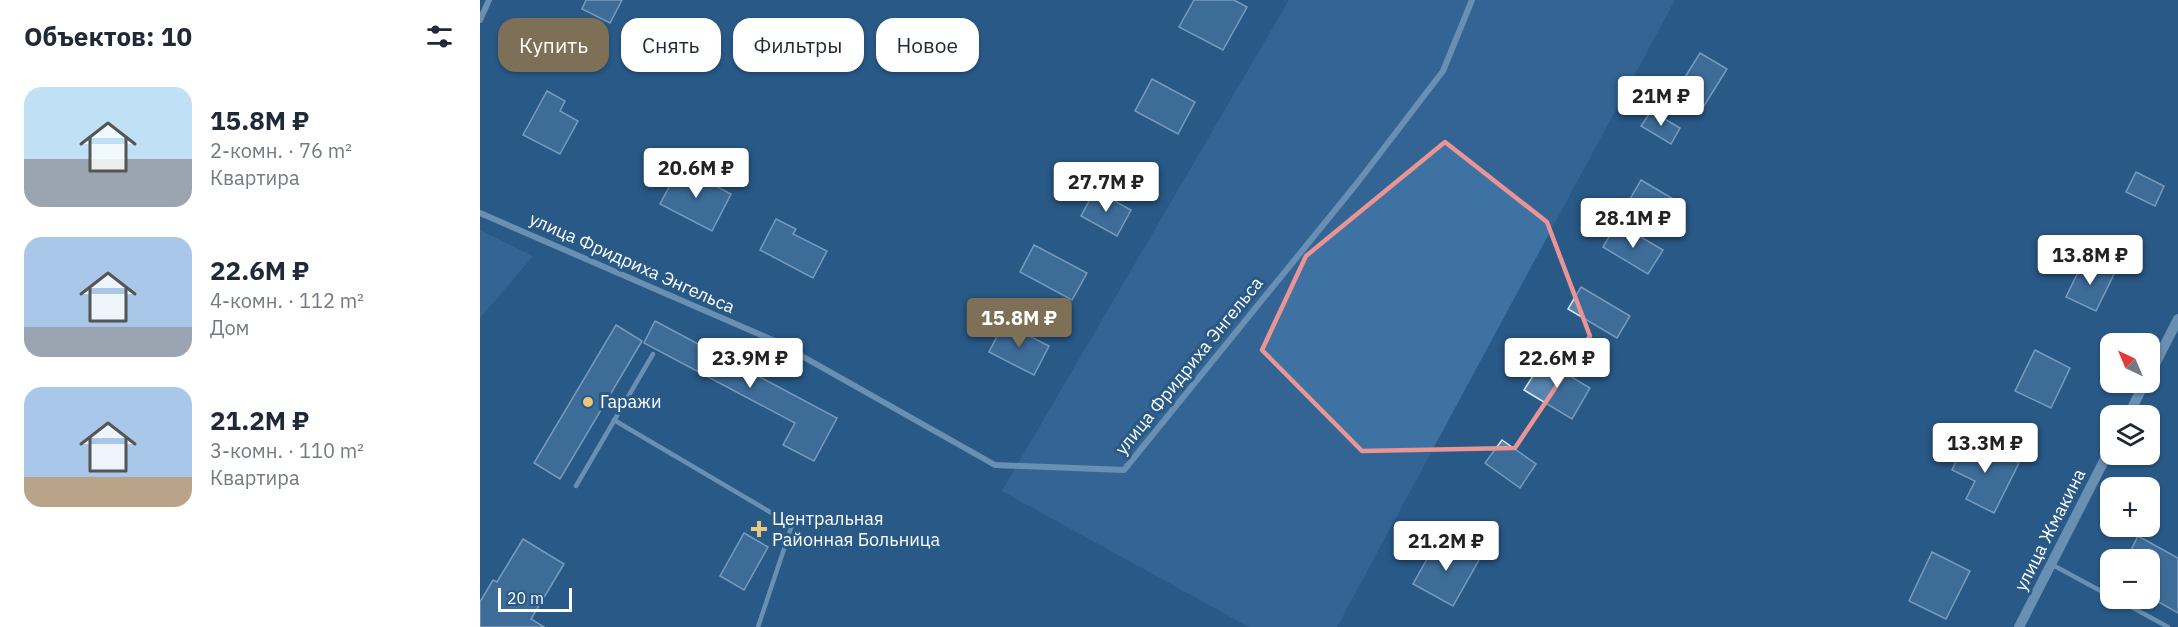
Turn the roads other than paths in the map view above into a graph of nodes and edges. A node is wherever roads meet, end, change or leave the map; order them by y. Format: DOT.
graph roads {
  1 [pos="489,0"];
  2 [pos="1472,0"];
  3 [pos="480,20"];
  4 [pos="480,213"];
  5 [pos="2178,319"];
  6 [pos="653,354"];
  7 [pos="2160,354"];
  8 [pos="614,420"];
  9 [pos="2102,465"];
  10 [pos="576,486"];
  11 [pos="2051,564"];
  12 [pos="2100,591"];
  13 [pos="2135,609"];
  14 [pos="758,627"];
  15 [pos="2020,627"];
  16 [pos="2168,627"];
  1 -- 3 [label="street"];
  2 -- 4 [label="street, улица Фридриха Энгельса"];
  5 -- 7 [label="street"];
  6 -- 8 [label="lane"];
  8 -- 10 [label="lane"];
  8 -- 14 [label="lane"];
  9 -- 11 [label="street, улица Жмакина"];
  11 -- 12 [label="lane"];
  11 -- 15 [label="street, улица Жмакина"];
  13 -- 16 [label="lane"];
}
